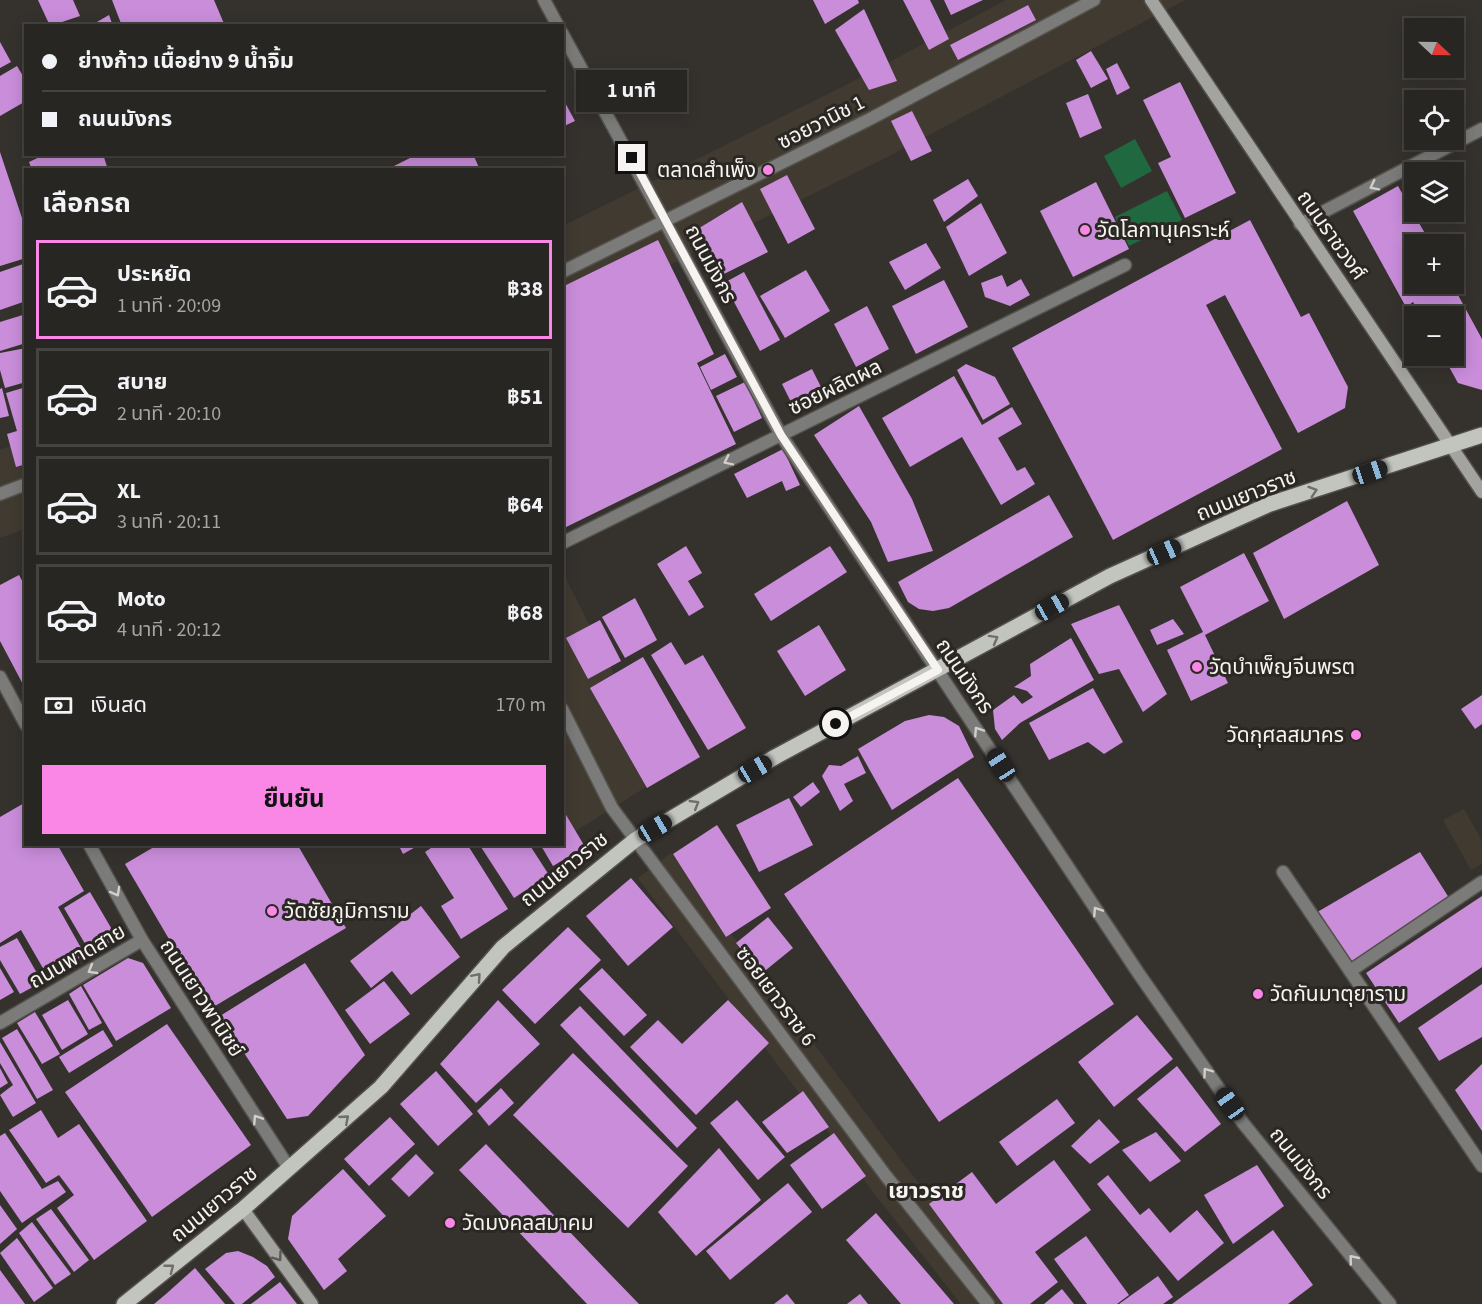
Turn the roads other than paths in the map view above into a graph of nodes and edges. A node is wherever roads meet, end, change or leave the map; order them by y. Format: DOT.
graph roads {
  1 [pos="544,0"];
  2 [pos="1094,0"];
  3 [pos="1151,0"];
  4 [pos="557,24"];
  5 [pos="564,37"];
  6 [pos="1482,129"];
  7 [pos="666,221"];
  8 [pos="1300,224"];
  9 [pos="1125,265"];
  10 [pos="564,271"];
  11 [pos="781,435"];
  12 [pos="1482,435"];
  13 [pos="1452,444"];
  14 [pos="24,485"];
  15 [pos="1482,492"];
  16 [pos="0,494"];
  17 [pos="564,542"];
  18 [pos="938,670"];
  19 [pos="0,677"];
  20 [pos="564,713"];
  21 [pos="24,721"];
  22 [pos="635,840"];
  23 [pos="90,846"];
  24 [pos="1283,872"];
  25 [pos="1482,882"];
  26 [pos="142,940"];
  27 [pos="1350,971"];
  28 [pos="0,1023"];
  29 [pos="1482,1166"];
  30 [pos="289,1168"];
  31 [pos="243,1209"];
  32 [pos="124,1304"];
  33 [pos="312,1304"];
  34 [pos="988,1304"];
  35 [pos="1390,1304"];
  1 -- 4 [label="street"];
  2 -- 7 [label="street, ซอยวานิช 1"];
  3 -- 8 [label="street, ถนนราชวงศ์"];
  5 -- 7 [label="street, ถนนมังกร"];
  6 -- 8 [label="street, one-way"];
  7 -- 10 [label="street, ซอยวานิช 1"];
  7 -- 11 [label="street, ถนนมังกร"];
  8 -- 13 [label="street, ถนนราชวงศ์"];
  9 -- 11 [label="street, ซอยผลิตผล"];
  11 -- 17 [label="street, ซอยผลิตผล, one-way"];
  11 -- 18 [label="street, ถนนมังกร"];
  12 -- 13 [label="main road, ถนนเยาวราช"];
  13 -- 15 [label="street, ถนนราชวงศ์"];
  18 -- 13 [label="main road, ถนนเยาวราช, one-way"];
  14 -- 16 [label="street"];
  22 -- 18 [label="main road, ถนนเยาวราช, one-way"];
  35 -- 18 [label="street, ถนนมังกร, one-way"];
  19 -- 21 [label="street"];
  20 -- 22 [label="street, ซอยเยาวราช 6"];
  30 -- 22 [label="main road, ถนนเยาวราช, one-way"];
  22 -- 34 [label="street, ซอยเยาวราช 6"];
  23 -- 26 [label="street, ถนนเยาวพานิชย์, one-way"];
  24 -- 27 [label="street"];
  25 -- 27 [label="street"];
  26 -- 28 [label="street, ถนนพาดสาย, one-way"];
  30 -- 26 [label="street, ถนนเยาวพานิชย์, one-way"];
  27 -- 29 [label="street"];
  30 -- 31 [label="main road, ถนนเยาวราช"];
  32 -- 31 [label="main road, ถนนเยาวราช, one-way"];
  31 -- 33 [label="street, one-way"];
}
